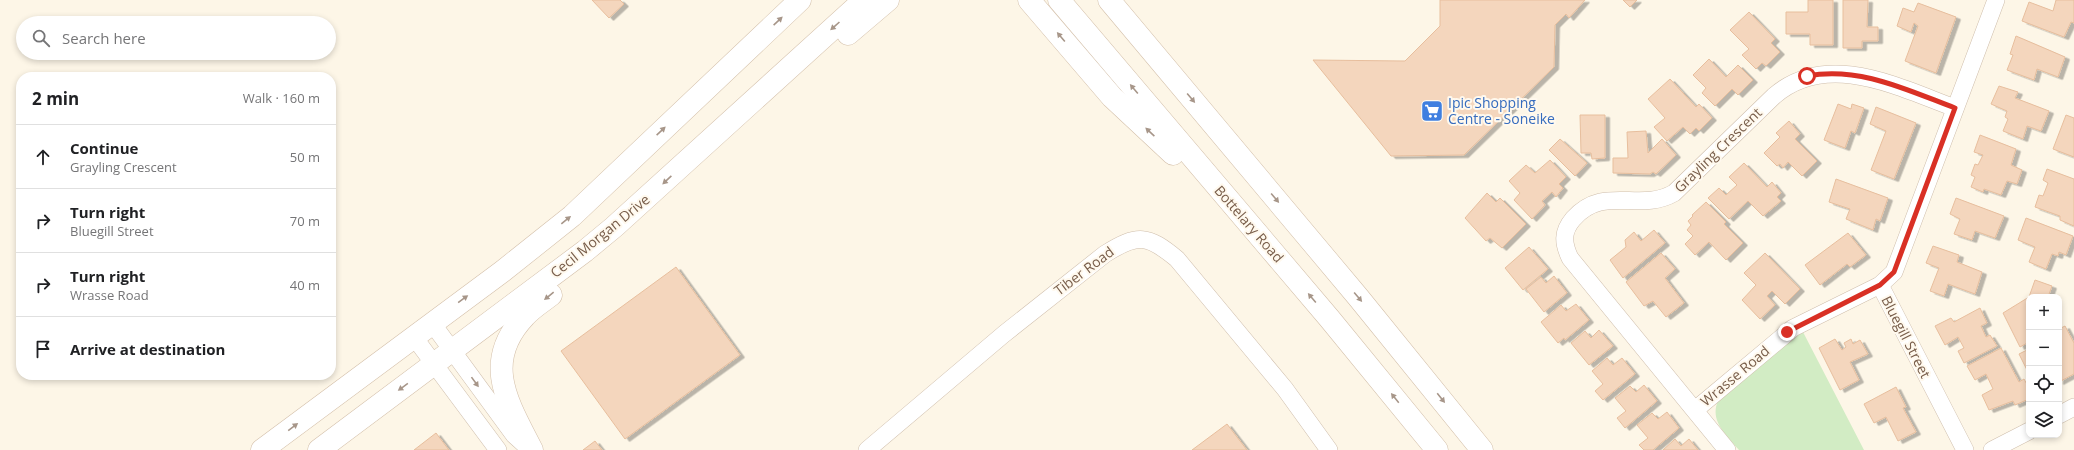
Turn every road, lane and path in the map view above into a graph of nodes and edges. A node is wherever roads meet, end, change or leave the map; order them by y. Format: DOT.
graph roads {
  1 [pos="800,0"];
  2 [pos="864,0"];
  3 [pos="888,0"];
  4 [pos="1029,0"];
  5 [pos="1059,0"];
  6 [pos="1109,0"];
  7 [pos="1122,0"];
  8 [pos="1996,0"];
  9 [pos="1166,68"];
  10 [pos="1955,108"];
  11 [pos="683,166"];
  12 [pos="1249,226"];
  13 [pos="614,227"];
  14 [pos="1880,285"];
  15 [pos="432,323"];
  16 [pos="414,337"];
  17 [pos="453,351"];
  18 [pos="435,364"];
  19 [pos="2074,407"];
  20 [pos="1694,410"];
  21 [pos="2062,413"];
  22 [pos="2026,433"];
  23 [pos="262,450"];
  24 [pos="319,450"];
  25 [pos="498,450"];
  26 [pos="531,450"];
  27 [pos="867,450"];
  28 [pos="1329,450"];
  29 [pos="1437,450"];
  30 [pos="1482,450"];
  31 [pos="1727,450"];
  32 [pos="1965,450"];
  33 [pos="1992,450"];
  15 -- 1 [label="main road, one-way"];
  2 -- 11 [label="main road, Cecil Morgan Drive, one-way"];
  3 -- 11 [label="main road"];
  12 -- 4 [label="main road, one-way"];
  12 -- 5 [label="main road, Bottelary Road, one-way"];
  6 -- 9 [label="main road"];
  7 -- 9 [label="main road"];
  8 -- 10 [label="street, Bluegill Street"];
  9 -- 30 [label="main road, one-way"];
  10 -- 14 [label="street, Bluegill Street"];
  10 -- 20 [label="street, Grayling Crescent"];
  11 -- 13 [label="main road, Cecil Morgan Drive, one-way"];
  29 -- 12 [label="main road, Bottelary Road, one-way"];
  13 -- 17 [label="main road, Cecil Morgan Drive"];
  13 -- 26 [label="main road, one-way"];
  14 -- 20 [label="street, Wrasse Road"];
  14 -- 32 [label="street, Bluegill Street"];
  15 -- 16 [label="main road"];
  15 -- 17 [label="street"];
  16 -- 18 [label="street"];
  23 -- 16 [label="main road, one-way"];
  17 -- 18 [label="main road, Cecil Morgan Drive"];
  17 -- 26 [label="street, one-way"];
  18 -- 24 [label="main road, Cecil Morgan Drive, one-way"];
  18 -- 25 [label="street"];
  19 -- 21 [label="street"];
  20 -- 31 [label="street, Grayling Crescent"];
  22 -- 33 [label="street"];
  27 -- 28 [label="street, Tiber Road"];
}
